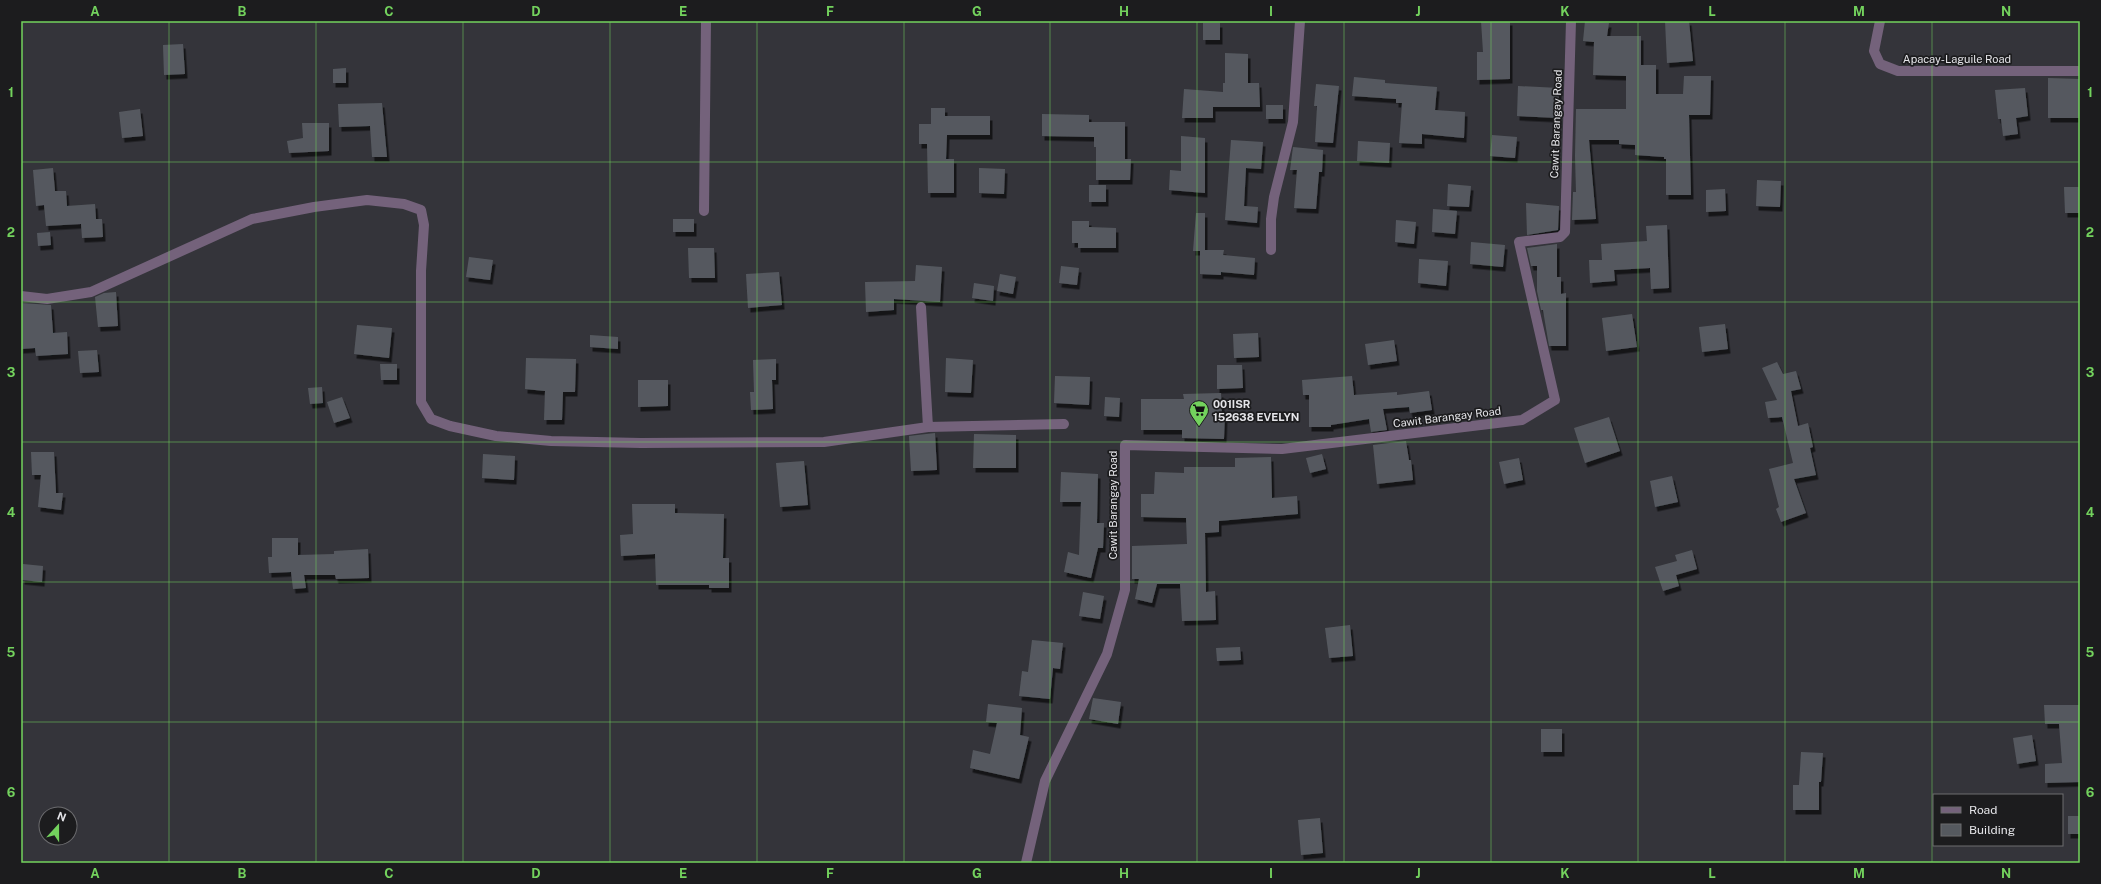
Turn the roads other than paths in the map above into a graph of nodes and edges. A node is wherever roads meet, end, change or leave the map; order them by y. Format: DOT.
graph roads {
  1 [pos="706,21"];
  2 [pos="1300,21"];
  3 [pos="1571,21"];
  4 [pos="1880,21"];
  5 [pos="2080,71"];
  6 [pos="704,211"];
  7 [pos="1271,250"];
  8 [pos="21,296"];
  9 [pos="922,307"];
  10 [pos="1064,424"];
  11 [pos="928,427"];
  12 [pos="1026,863"];
  1 -- 6 [label="street"];
  2 -- 7 [label="street"];
  3 -- 12 [label="street, Cawit Barangay Road"];
  4 -- 5 [label="street, Apacay-Laguile Road"];
  8 -- 11 [label="street"];
  9 -- 11 [label="street"];
  10 -- 11 [label="street"];
}
